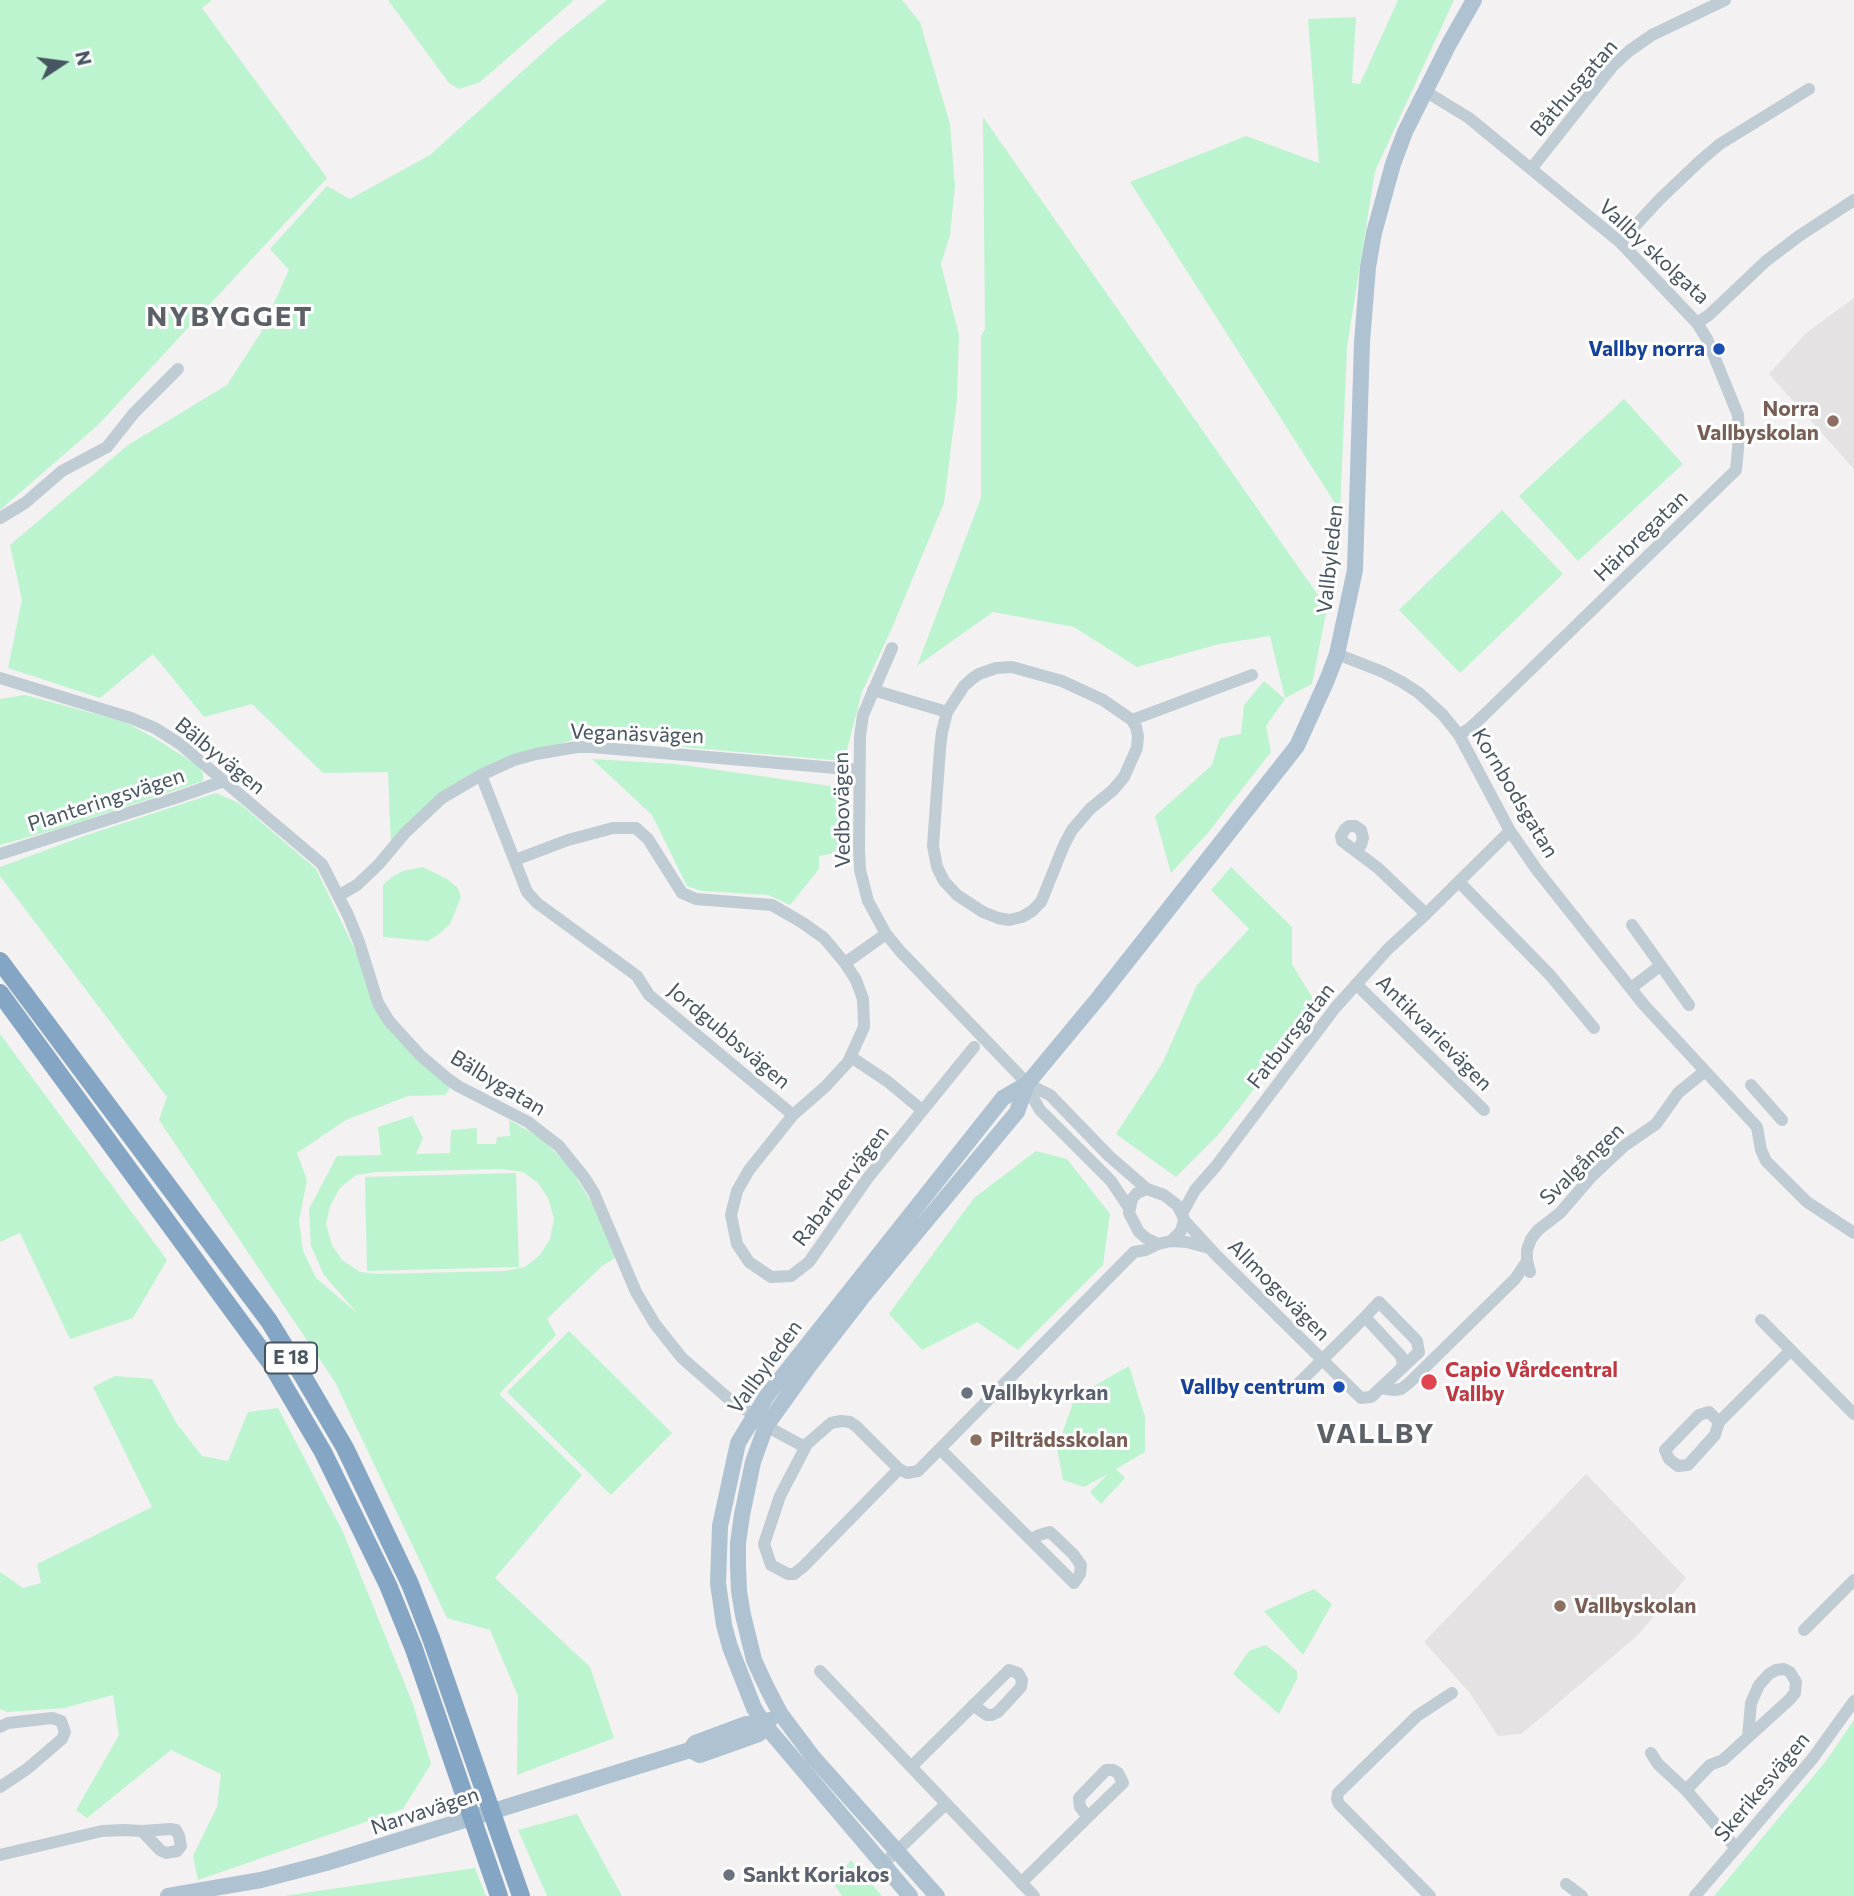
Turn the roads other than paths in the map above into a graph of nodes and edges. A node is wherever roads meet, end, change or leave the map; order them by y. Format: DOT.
graph roads {
  1 [pos="1474,0"];
  2 [pos="1725,0"];
  3 [pos="1809,89"];
  4 [pos="1425,91"];
  5 [pos="1531,169"];
  6 [pos="1854,200"];
  7 [pos="1620,242"];
  8 [pos="1697,323"];
  9 [pos="178,369"];
  10 [pos="0,519"];
  11 [pos="892,648"];
  12 [pos="1337,654"];
  13 [pos="1252,675"];
  14 [pos="0,678"];
  15 [pos="873,690"];
  16 [pos="947,712"];
  17 [pos="1132,720"];
  18 [pos="1459,735"];
  19 [pos="859,770"];
  20 [pos="481,775"];
  21 [pos="224,780"];
  22 [pos="1510,831"];
  23 [pos="1355,850"];
  24 [pos="0,854"];
  25 [pos="515,860"];
  26 [pos="322,864"];
  27 [pos="1459,882"];
  28 [pos="338,896"];
  29 [pos="1426,914"];
  30 [pos="1632,925"];
  31 [pos="886,934"];
  32 [pos="0,961"];
  33 [pos="845,963"];
  34 [pos="1660,966"];
  35 [pos="1356,984"];
  36 [pos="1631,988"];
  37 [pos="0,993"];
  38 [pos="1689,1005"];
  39 [pos="1594,1028"];
  40 [pos="974,1048"];
  41 [pos="850,1057"];
  42 [pos="1705,1071"];
  43 [pos="1027,1084"];
  44 [pos="1751,1085"];
  45 [pos="922,1110"];
  46 [pos="1484,1110"];
  47 [pos="793,1115"];
  48 [pos="1757,1127"];
  49 [pos="1151,1190"];
  50 [pos="1195,1190"];
  51 [pos="1129,1208"];
  52 [pos="1183,1217"];
  53 [pos="1135,1223"];
  54 [pos="1854,1233"];
  55 [pos="1164,1242"];
  56 [pos="1210,1248"];
  57 [pos="1133,1252"];
  58 [pos="1364,1317"];
  59 [pos="1761,1320"];
  60 [pos="1791,1350"];
  61 [pos="1321,1360"];
  62 [pos="1402,1369"];
  63 [pos="1381,1388"];
  64 [pos="1293,1389"];
  65 [pos="1854,1414"];
  66 [pos="760,1420"];
  67 [pos="1719,1422"];
  68 [pos="807,1444"];
  69 [pos="940,1448"];
  70 [pos="899,1469"];
  71 [pos="1029,1538"];
  72 [pos="1854,1580"];
  73 [pos="1804,1630"];
  74 [pos="820,1671"];
  75 [pos="1452,1693"];
  76 [pos="749,1697"];
  77 [pos="1854,1701"];
  78 [pos="973,1705"];
  79 [pos="780,1713"];
  80 [pos="764,1724"];
  81 [pos="0,1727"];
  82 [pos="736,1728"];
  83 [pos="1748,1737"];
  84 [pos="690,1750"];
  85 [pos="1651,1753"];
  86 [pos="912,1766"];
  87 [pos="0,1787"];
  88 [pos="1686,1790"];
  89 [pos="946,1804"];
  90 [pos="1088,1817"];
  91 [pos="142,1831"];
  92 [pos="1736,1848"];
  93 [pos="897,1851"];
  94 [pos="0,1855"];
  95 [pos="882,1864"];
  96 [pos="1021,1883"];
  97 [pos="1566,1884"];
  98 [pos="168,1896"];
  99 [pos="499,1896"];
  100 [pos="521,1896"];
  101 [pos="910,1896"];
  102 [pos="937,1896"];
  103 [pos="1034,1896"];
  104 [pos="1430,1896"];
  105 [pos="1582,1896"];
  106 [pos="1695,1896"];
  1 -- 4 [label="main road, Vallbyleden"];
  2 -- 5 [label="street, Båthusgatan"];
  3 -- 7 [label="street"];
  4 -- 5 [label="street, Vallby skolgata"];
  4 -- 12 [label="main road, Vallbyleden"];
  5 -- 7 [label="street, Vallby skolgata"];
  6 -- 8 [label="street, Vallby skolgata"];
  7 -- 8 [label="street, Vallby skolgata"];
  8 -- 18 [label="street, Härbregatan"];
  9 -- 10 [label="street"];
  11 -- 15 [label="street, Vedbovägen"];
  12 -- 18 [label="street, Kornbodsgatan"];
  12 -- 43 [label="main road, Vallbyleden"];
  13 -- 17 [label="street"];
  14 -- 21 [label="street, Bälbyvägen"];
  15 -- 16 [label="street"];
  15 -- 19 [label="street, Vedbovägen"];
  16 -- 17 [label="street"];
  16 -- 17 [label="street"];
  18 -- 22 [label="street, Kornbodsgatan"];
  19 -- 20 [label="street, Veganäsvägen"];
  19 -- 31 [label="street, Vedbovägen"];
  20 -- 25 [label="street, Jordgubbsvägen"];
  20 -- 28 [label="street, Veganäsvägen"];
  21 -- 24 [label="street, Planteringsvägen"];
  21 -- 26 [label="street, Bälbyvägen"];
  22 -- 27 [label="street, Fatbursgatan"];
  22 -- 36 [label="street, Kornbodsgatan"];
  23 -- 29 [label="street"];
  25 -- 33 [label="street, Jordgubbsvägen"];
  25 -- 47 [label="street, Jordgubbsvägen"];
  26 -- 28 [label="street, Bälbygatan"];
  27 -- 29 [label="street, Fatbursgatan"];
  27 -- 39 [label="street"];
  28 -- 66 [label="street, Bälbygatan"];
  29 -- 35 [label="street, Fatbursgatan"];
  30 -- 34 [label="street"];
  31 -- 33 [label="street"];
  31 -- 43 [label="street, Vedbovägen"];
  32 -- 100 [label="highway, E 18"];
  33 -- 41 [label="street, Jordgubbsvägen"];
  34 -- 36 [label="street"];
  34 -- 38 [label="street"];
  35 -- 46 [label="street, Antikvarievägen"];
  35 -- 50 [label="street, Fatbursgatan"];
  36 -- 42 [label="street, Kornbodsgatan"];
  37 -- 99 [label="highway, E 18"];
  40 -- 45 [label="street, Rabarbervägen"];
  41 -- 45 [label="street"];
  41 -- 47 [label="street, Jordgubbsvägen"];
  42 -- 48 [label="street, Kornbodsgatan"];
  42 -- 63 [label="street, Svalgången"];
  43 -- 49 [label="street"];
  43 -- 51 [label="street"];
  43 -- 66 [label="main road, Vallbyleden"];
  44 -- 48 [label="street"];
  45 -- 47 [label="street, Rabarbervägen"];
  48 -- 54 [label="street, Kornbodsgatan"];
  49 -- 50 [label="street"];
  49 -- 51 [label="street"];
  49 -- 52 [label="street"];
  50 -- 52 [label="street, Fatbursgatan"];
  51 -- 53 [label="street"];
  52 -- 55 [label="street"];
  52 -- 56 [label="street, Allmogevägen"];
  53 -- 55 [label="street"];
  53 -- 57 [label="street"];
  55 -- 56 [label="street, Allmogevägen"];
  55 -- 57 [label="street"];
  56 -- 61 [label="street, Allmogevägen"];
  57 -- 69 [label="street"];
  58 -- 61 [label="street"];
  58 -- 62 [label="street"];
  58 -- 62 [label="street"];
  59 -- 60 [label="street"];
  60 -- 65 [label="street"];
  60 -- 67 [label="street"];
  61 -- 63 [label="street, Allmogevägen"];
  61 -- 64 [label="street"];
  62 -- 63 [label="street"];
  66 -- 68 [label="street"];
  66 -- 76 [label="main road, Vallbyleden"];
  66 -- 79 [label="main road, Vallbyleden"];
  67 -- 67 [label="street"];
  68 -- 70 [label="street"];
  68 -- 70 [label="street"];
  69 -- 70 [label="street"];
  69 -- 71 [label="street"];
  72 -- 73 [label="street"];
  74 -- 86 [label="street"];
  75 -- 104 [label="street"];
  76 -- 80 [label="main road, Vallbyleden"];
  76 -- 82 [label="main road"];
  77 -- 92 [label="street, Skerikesvägen"];
  78 -- 86 [label="street"];
  79 -- 80 [label="main road, Narvavägen"];
  79 -- 93 [label="main road, Vallbyleden"];
  80 -- 82 [label="main road, Narvavägen"];
  80 -- 84 [label="main road, Narvavägen"];
  80 -- 95 [label="main road, Vallbyleden"];
  81 -- 87 [label="street"];
  82 -- 84 [label="main road, Narvavägen"];
  83 -- 83 [label="street"];
  83 -- 88 [label="street"];
  84 -- 98 [label="main road, Narvavägen"];
  85 -- 88 [label="street"];
  86 -- 89 [label="street"];
  88 -- 92 [label="street"];
  89 -- 93 [label="street"];
  89 -- 96 [label="street"];
  90 -- 96 [label="street"];
  91 -- 94 [label="street"];
  92 -- 106 [label="street, Skerikesvägen"];
  93 -- 95 [label="street"];
  93 -- 102 [label="main road, Vallbyleden"];
  95 -- 101 [label="main road, Vallbyleden"];
  96 -- 103 [label="street"];
  97 -- 105 [label="street"];
}
